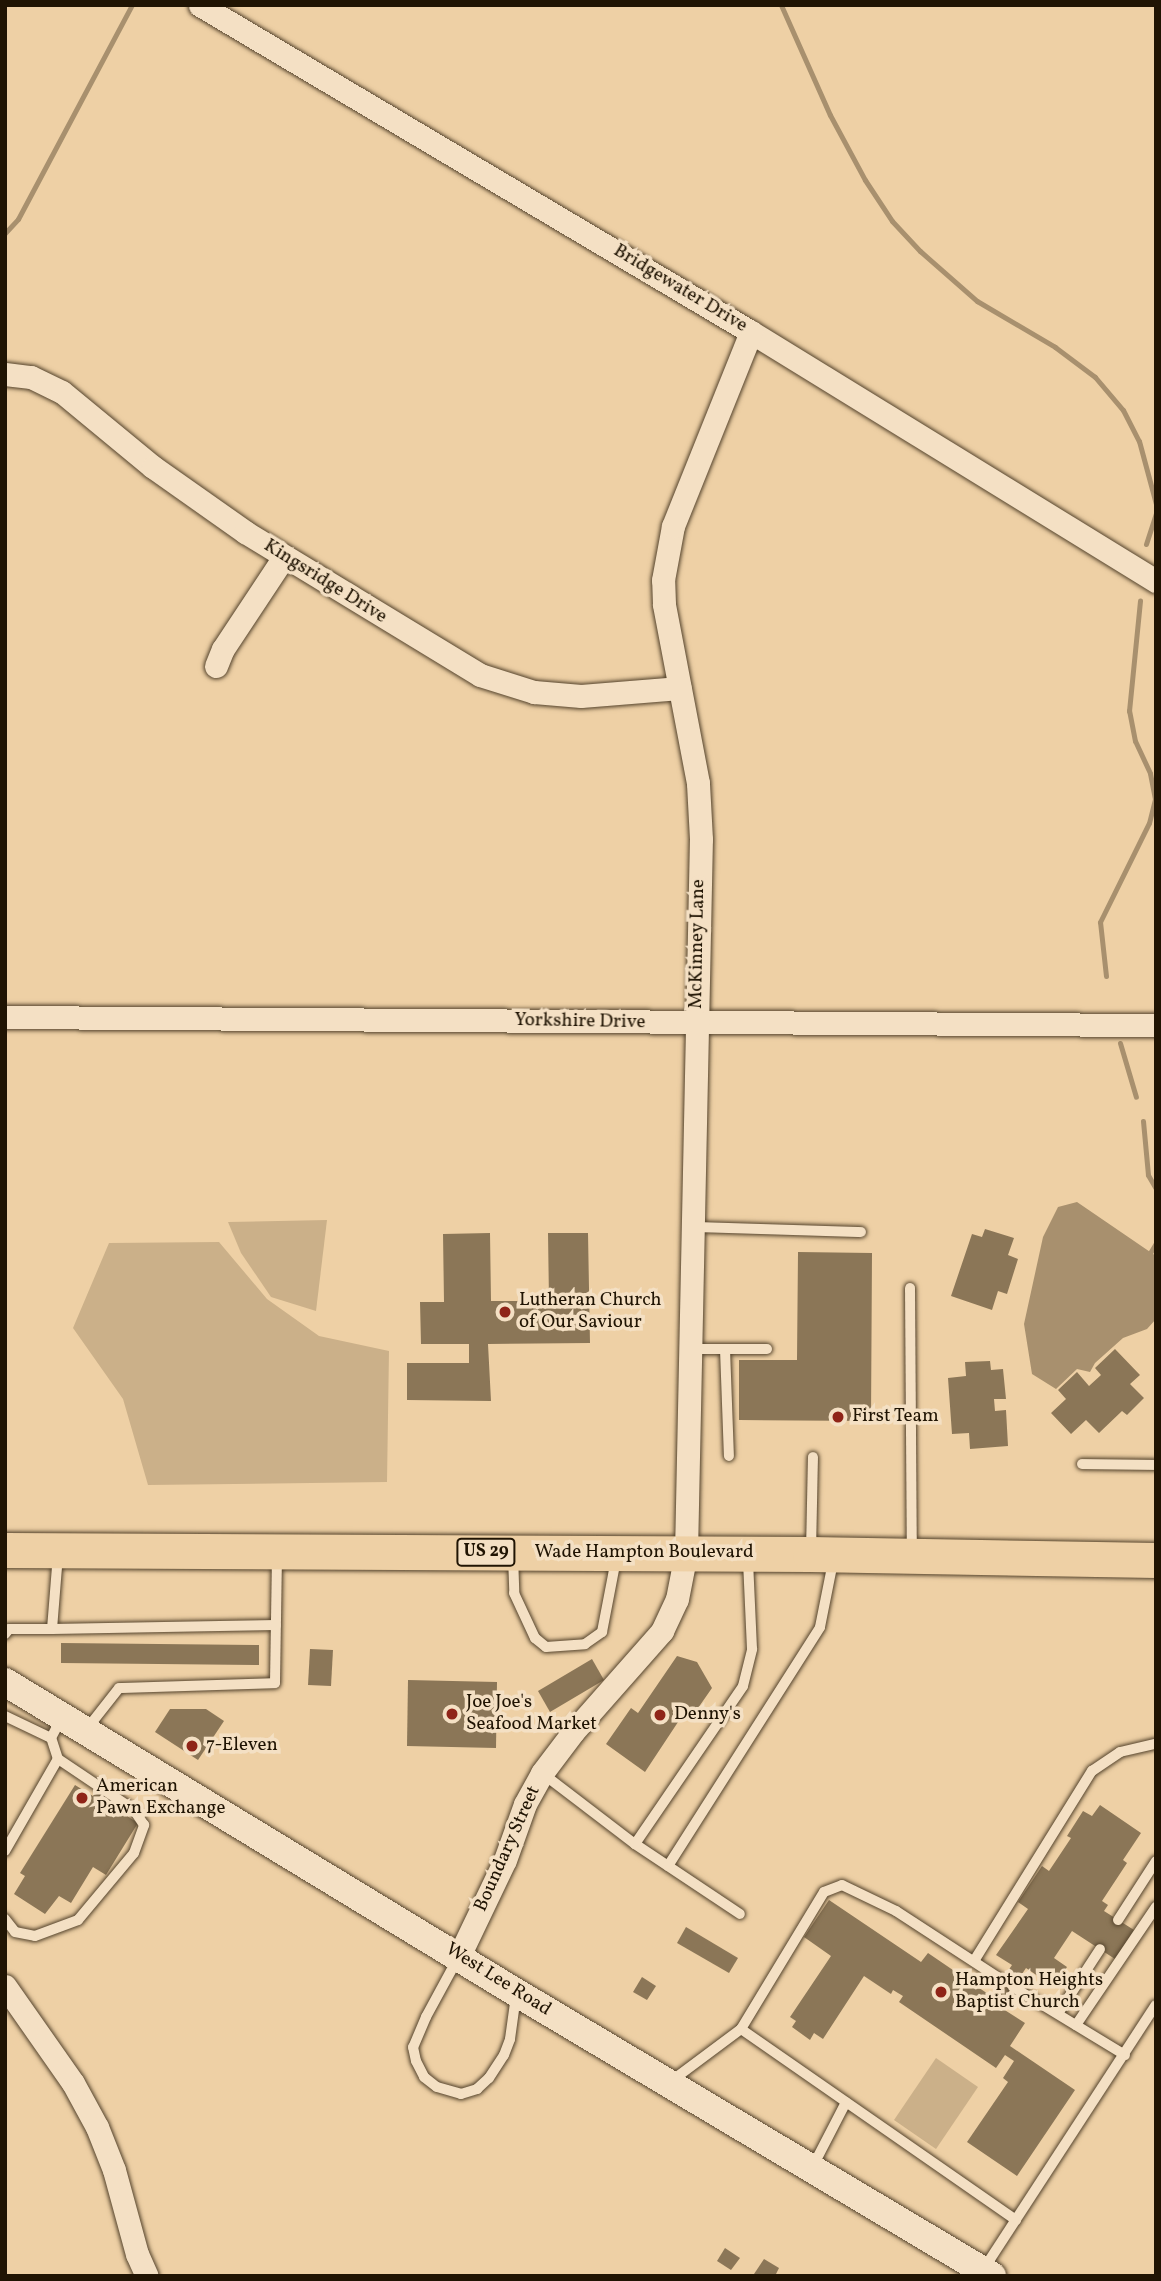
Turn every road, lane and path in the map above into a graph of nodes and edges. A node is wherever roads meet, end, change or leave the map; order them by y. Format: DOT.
graph roads {
  1 [pos="201,5"];
  2 [pos="751,331"];
  3 [pos="5,374"];
  4 [pos="284,557"];
  5 [pos="1156,581"];
  6 [pos="216,666"];
  7 [pos="680,688"];
  8 [pos="5,1017"];
  9 [pos="696,1023"];
  10 [pos="1156,1025"];
  11 [pos="693,1227"];
  12 [pos="862,1232"];
  13 [pos="910,1288"];
  14 [pos="691,1349"];
  15 [pos="725,1349"];
  16 [pos="767,1349"];
  17 [pos="729,1456"];
  18 [pos="813,1457"];
  19 [pos="1082,1464"];
  20 [pos="1156,1465"];
  21 [pos="5,1550"];
  22 [pos="59,1550"];
  23 [pos="277,1551"];
  24 [pos="513,1552"];
  25 [pos="617,1553"];
  26 [pos="748,1553"];
  27 [pos="822,1554"];
  28 [pos="913,1556"];
  29 [pos="1156,1560"];
  30 [pos="684,1565"];
  31 [pos="276,1625"];
  32 [pos="52,1629"];
  33 [pos="5,1634"];
  34 [pos="6,1684"];
  35 [pos="5,1716"];
  36 [pos="66,1728"];
  37 [pos="1156,1744"];
  38 [pos="58,1759"];
  39 [pos="542,1773"];
  40 [pos="635,1844"];
  41 [pos="5,1852"];
  42 [pos="1156,1861"];
  43 [pos="668,1866"];
  44 [pos="1156,1907"];
  45 [pos="740,1914"];
  46 [pos="5,1919"];
  47 [pos="1118,1920"];
  48 [pos="1100,1950"];
  49 [pos="459,1956"];
  50 [pos="974,1961"];
  51 [pos="1002,1980"];
  52 [pos="5,1986"];
  53 [pos="1013,1987"];
  54 [pos="517,1993"];
  55 [pos="1156,2005"];
  56 [pos="1059,2012"];
  57 [pos="13,2015"];
  58 [pos="1076,2025"];
  59 [pos="741,2029"];
  60 [pos="1125,2055"];
  61 [pos="670,2082"];
  62 [pos="846,2102"];
  63 [pos="812,2168"];
  64 [pos="1016,2220"];
  65 [pos="987,2273"];
  66 [pos="147,2276"];
  1 -- 2 [label="street, Bridgewater Drive"];
  2 -- 5 [label="street, Bridgewater Drive"];
  2 -- 7 [label="street, McKinney Lane"];
  3 -- 4 [label="street, Kingsridge Drive"];
  4 -- 6 [label="street"];
  4 -- 7 [label="street, Kingsridge Drive"];
  7 -- 9 [label="street, McKinney Lane"];
  8 -- 9 [label="street, Yorkshire Drive"];
  9 -- 10 [label="street, Yorkshire Drive"];
  9 -- 11 [label="street, McKinney Lane"];
  11 -- 12 [label="lane"];
  11 -- 14 [label="street, McKinney Lane"];
  13 -- 28 [label="lane"];
  14 -- 15 [label="lane"];
  14 -- 30 [label="street, McKinney Lane"];
  15 -- 16 [label="lane"];
  15 -- 17 [label="lane"];
  18 -- 27 [label="lane"];
  19 -- 20 [label="lane"];
  21 -- 22 [label="main road, Wade Hampton Boulevard / US 29"];
  22 -- 23 [label="main road, Wade Hampton Boulevard / US 29"];
  22 -- 32 [label="lane"];
  23 -- 24 [label="main road, Wade Hampton Boulevard / US 29"];
  23 -- 31 [label="lane"];
  24 -- 25 [label="main road, Wade Hampton Boulevard / US 29"];
  24 -- 25 [label="lane"];
  25 -- 30 [label="main road, Wade Hampton Boulevard / US 29"];
  26 -- 27 [label="main road, Wade Hampton Boulevard / US 29"];
  26 -- 30 [label="main road, Wade Hampton Boulevard / US 29"];
  26 -- 40 [label="lane"];
  27 -- 28 [label="main road, Wade Hampton Boulevard / US 29"];
  27 -- 43 [label="lane"];
  28 -- 29 [label="main road, Wade Hampton Boulevard / US 29"];
  30 -- 39 [label="street, Boundary Street"];
  31 -- 32 [label="lane"];
  31 -- 36 [label="lane"];
  32 -- 33 [label="lane"];
  34 -- 36 [label="street, West Lee Road"];
  35 -- 36 [label="lane"];
  36 -- 38 [label="lane"];
  36 -- 49 [label="street, West Lee Road"];
  37 -- 50 [label="lane"];
  38 -- 41 [label="lane"];
  38 -- 46 [label="lane"];
  39 -- 40 [label="lane"];
  39 -- 49 [label="street, Boundary Street"];
  40 -- 43 [label="lane"];
  42 -- 47 [label="lane"];
  43 -- 45 [label="lane"];
  44 -- 58 [label="lane"];
  48 -- 56 [label="lane"];
  49 -- 54 [label="street, West Lee Road"];
  49 -- 54 [label="lane"];
  50 -- 51 [label="lane"];
  50 -- 59 [label="lane"];
  52 -- 57 [label="street"];
  53 -- 56 [label="lane"];
  54 -- 61 [label="street, West Lee Road"];
  55 -- 60 [label="lane"];
  56 -- 58 [label="lane"];
  57 -- 66 [label="street"];
  58 -- 60 [label="lane"];
  59 -- 61 [label="lane"];
  59 -- 62 [label="lane"];
  60 -- 64 [label="lane"];
  61 -- 63 [label="street, West Lee Road"];
  62 -- 63 [label="lane"];
  62 -- 64 [label="lane"];
  63 -- 65 [label="street, West Lee Road"];
  64 -- 65 [label="lane"];
}
